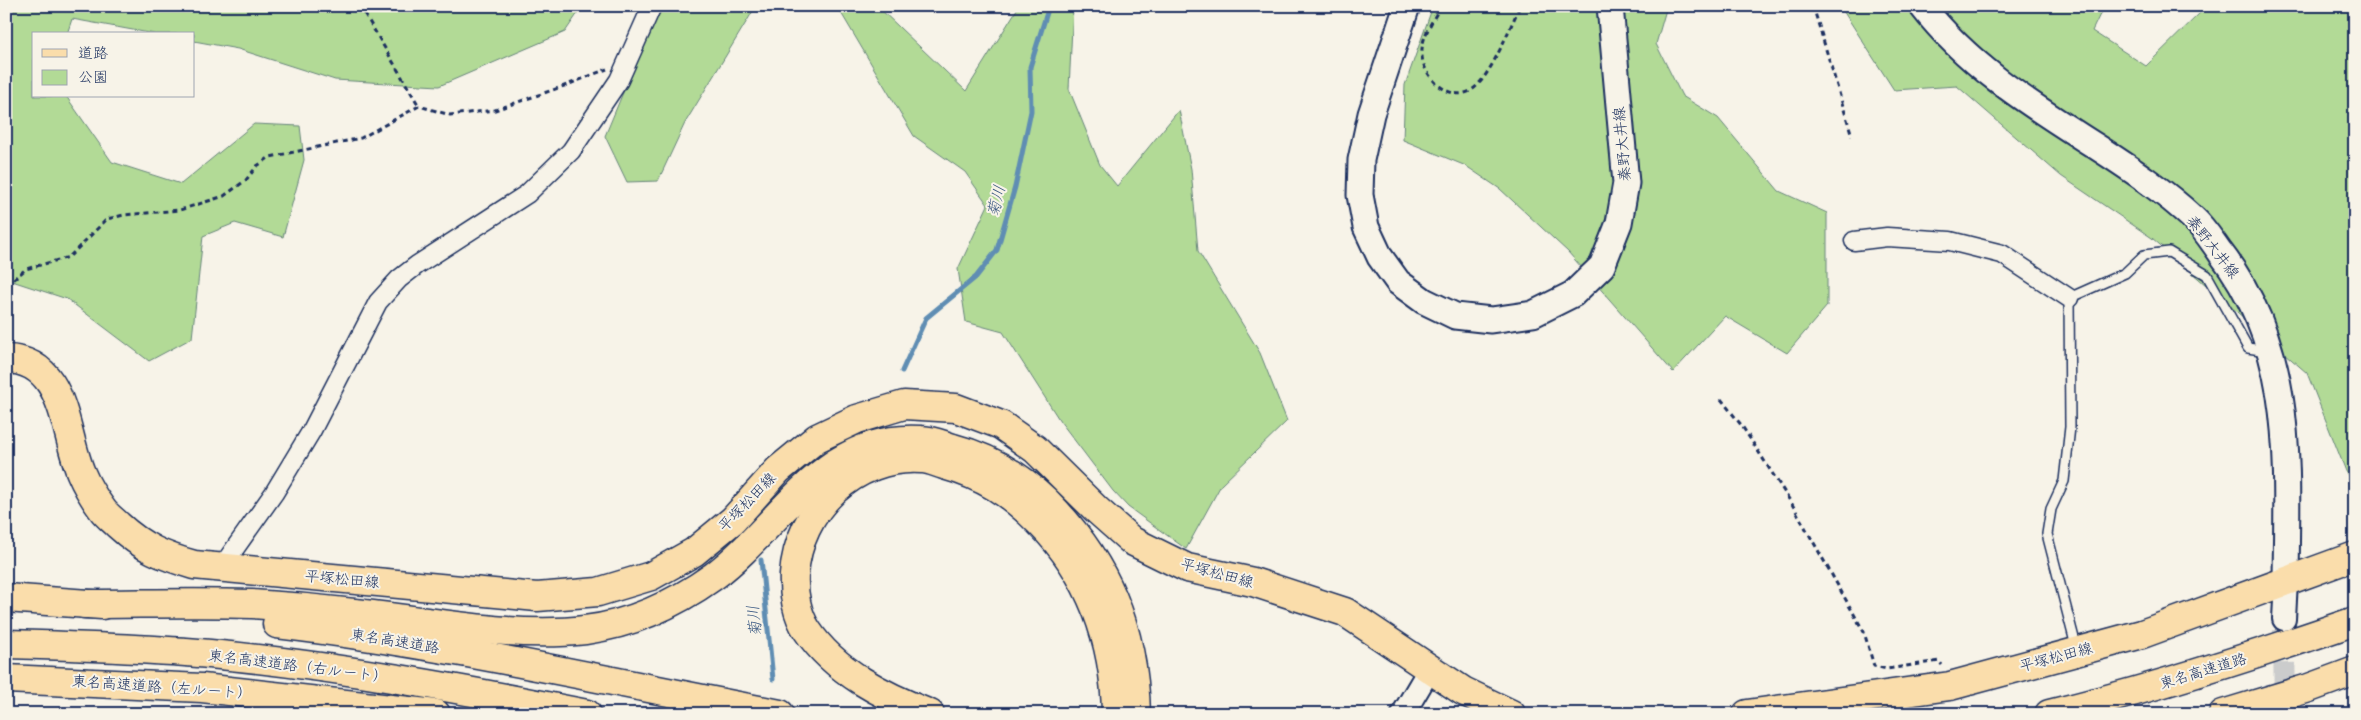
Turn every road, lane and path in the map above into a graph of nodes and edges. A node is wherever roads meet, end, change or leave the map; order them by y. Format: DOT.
graph roads {
  1 [pos="360,6"];
  2 [pos="652,6"];
  3 [pos="1407,6"];
  4 [pos="1441,6"];
  5 [pos="1520,6"];
  6 [pos="1610,6"];
  7 [pos="1813,6"];
  8 [pos="1922,6"];
  9 [pos="625,67"];
  10 [pos="418,106"];
  11 [pos="1852,136"];
  12 [pos="1854,241"];
  13 [pos="6,285"];
  14 [pos="2069,298"];
  15 [pos="2272,352"];
  16 [pos="6,359"];
  17 [pos="1721,399"];
  18 [pos="2355,556"];
  19 [pos="221,568"];
  20 [pos="2286,581"];
  21 [pos="6,598"];
  22 [pos="85,604"];
  23 [pos="2284,619"];
  24 [pos="2355,621"];
  25 [pos="6,644"];
  26 [pos="2077,651"];
  27 [pos="1429,670"];
  28 [pos="2355,671"];
  29 [pos="6,679"];
  30 [pos="33,679"];
  31 [pos="1950,686"];
  32 [pos="1126,709"];
  33 [pos="284,714"];
  34 [pos="436,714"];
  35 [pos="587,714"];
  36 [pos="780,714"];
  37 [pos="930,714"];
  38 [pos="1403,714"];
  39 [pos="1511,714"];
  40 [pos="1747,714"];
  41 [pos="2049,714"];
  42 [pos="2223,714"];
  1 -- 10 [label="path"];
  2 -- 9 [label="street"];
  3 -- 6 [label="main road, 秦野大井線"];
  4 -- 5 [label="path"];
  7 -- 11 [label="path"];
  8 -- 15 [label="main road, 秦野大井線"];
  9 -- 10 [label="path"];
  9 -- 19 [label="street"];
  10 -- 13 [label="path"];
  12 -- 14 [label="street"];
  14 -- 15 [label="lane"];
  14 -- 26 [label="lane"];
  15 -- 20 [label="main road, 秦野大井線"];
  16 -- 19 [label="main road, 平塚松田線"];
  17 -- 31 [label="path"];
  18 -- 20 [label="main road, 平塚松田線"];
  19 -- 27 [label="main road, 平塚松田線"];
  20 -- 23 [label="street"];
  20 -- 26 [label="main road, 平塚松田線"];
  21 -- 22 [label="main road, 東名高速道路"];
  22 -- 32 [label="main road"];
  22 -- 36 [label="main road, 東名高速道路"];
  24 -- 41 [label="main road, 東名高速道路"];
  25 -- 35 [label="main road, 東名高速道路（右ルート）"];
  26 -- 31 [label="main road, 平塚松田線"];
  27 -- 38 [label="street"];
  27 -- 39 [label="main road, 平塚松田線"];
  28 -- 42 [label="main road"];
  29 -- 30 [label="main road, 東名高速道路（左ルート）"];
  30 -- 33 [label="main road"];
  30 -- 34 [label="main road, 東名高速道路（左ルート）"];
  31 -- 40 [label="main road, 平塚松田線"];
  32 -- 37 [label="main road"];
}
